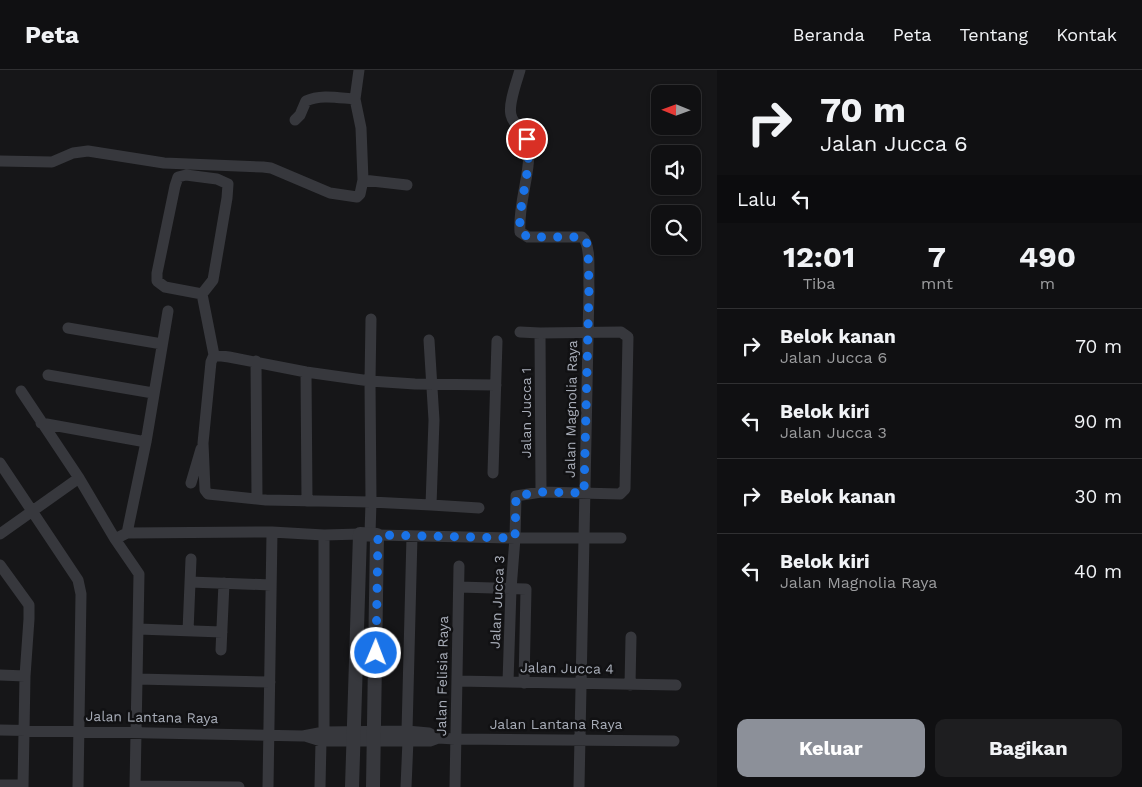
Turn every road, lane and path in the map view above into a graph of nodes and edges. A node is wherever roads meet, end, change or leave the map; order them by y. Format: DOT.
graph roads {
  1 [pos="359,70"];
  2 [pos="520,70"];
  3 [pos="355,99"];
  4 [pos="295,120"];
  5 [pos="0,161"];
  6 [pos="363,180"];
  7 [pos="407,184"];
  8 [pos="202,294"];
  9 [pos="168,311"];
  10 [pos="371,319"];
  11 [pos="68,328"];
  12 [pos="520,332"];
  13 [pos="540,333"];
  14 [pos="588,333"];
  15 [pos="429,340"];
  16 [pos="497,341"];
  17 [pos="162,344"];
  18 [pos="214,355"];
  19 [pos="256,361"];
  20 [pos="306,372"];
  21 [pos="48,375"];
  22 [pos="370,380"];
  23 [pos="433,383"];
  24 [pos="496,385"];
  25 [pos="21,392"];
  26 [pos="153,393"];
  27 [pos="41,423"];
  28 [pos="146,442"];
  29 [pos="203,443"];
  30 [pos="0,463"];
  31 [pos="493,474"];
  32 [pos="79,478"];
  33 [pos="191,483"];
  34 [pos="541,492"];
  35 [pos="584,493"];
  36 [pos="257,499"];
  37 [pos="307,501"];
  38 [pos="370,502"];
  39 [pos="431,505"];
  40 [pos="479,508"];
  41 [pos="32,512"];
  42 [pos="272,532"];
  43 [pos="127,533"];
  44 [pos="0,534"];
  45 [pos="324,535"];
  46 [pos="369,535"];
  47 [pos="412,536"];
  48 [pos="515,538"];
  49 [pos="584,538"];
  50 [pos="621,538"];
  51 [pos="115,539"];
  52 [pos="191,559"];
  53 [pos="0,565"];
  54 [pos="459,566"];
  55 [pos="190,582"];
  56 [pos="224,583"];
  57 [pos="271,584"];
  58 [pos="459,587"];
  59 [pos="511,588"];
  60 [pos="138,629"];
  61 [pos="188,631"];
  62 [pos="222,632"];
  63 [pos="630,637"];
  64 [pos="221,650"];
  65 [pos="0,675"];
  66 [pos="25,676"];
  67 [pos="137,679"];
  68 [pos="270,682"];
  69 [pos="457,682"];
  70 [pos="508,682"];
  71 [pos="524,683"];
  72 [pos="580,684"];
  73 [pos="630,685"];
  74 [pos="676,686"];
  75 [pos="0,730"];
  76 [pos="24,730"];
  77 [pos="79,731"];
  78 [pos="135,732"];
  79 [pos="269,734"];
  80 [pos="322,736"];
  81 [pos="353,736"];
  82 [pos="375,736"];
  83 [pos="407,736"];
  84 [pos="455,739"];
  85 [pos="580,739"];
  86 [pos="674,741"];
  87 [pos="0,785"];
  88 [pos="23,786"];
  89 [pos="135,786"];
  90 [pos="78,787"];
  91 [pos="239,787"];
  92 [pos="268,787"];
  93 [pos="320,787"];
  94 [pos="352,787"];
  95 [pos="373,787"];
  96 [pos="406,787"];
  97 [pos="455,787"];
  98 [pos="579,787"];
  1 -- 3 [label="street"];
  2 -- 14 [label="street, Jalan Magnolia Raya"];
  3 -- 4 [label="street"];
  3 -- 6 [label="street"];
  5 -- 6 [label="street"];
  6 -- 7 [label="street"];
  8 -- 8 [label="street"];
  8 -- 18 [label="street"];
  9 -- 17 [label="street"];
  10 -- 22 [label="street"];
  11 -- 17 [label="street"];
  12 -- 13 [label="street"];
  13 -- 14 [label="street"];
  13 -- 34 [label="street, Jalan Jucca 1"];
  14 -- 35 [label="street, Jalan Magnolia Raya"];
  14 -- 35 [label="street"];
  15 -- 23 [label="street"];
  16 -- 24 [label="street"];
  17 -- 26 [label="street"];
  18 -- 19 [label="street"];
  18 -- 29 [label="street"];
  19 -- 20 [label="street"];
  19 -- 36 [label="street"];
  20 -- 22 [label="street"];
  20 -- 37 [label="street"];
  21 -- 26 [label="street"];
  22 -- 23 [label="street"];
  22 -- 38 [label="street"];
  23 -- 24 [label="street"];
  23 -- 39 [label="street"];
  24 -- 31 [label="street"];
  25 -- 27 [label="street"];
  26 -- 28 [label="street"];
  27 -- 28 [label="street"];
  27 -- 32 [label="street"];
  28 -- 43 [label="street"];
  29 -- 33 [label="street"];
  29 -- 36 [label="street"];
  30 -- 41 [label="street"];
  32 -- 41 [label="street"];
  32 -- 51 [label="street"];
  34 -- 35 [label="street"];
  34 -- 48 [label="street, Jalan Jucca 3"];
  35 -- 49 [label="street, Jalan Magnolia Raya"];
  36 -- 37 [label="street"];
  37 -- 38 [label="street"];
  38 -- 39 [label="street"];
  38 -- 46 [label="street"];
  39 -- 40 [label="street"];
  41 -- 44 [label="street"];
  41 -- 77 [label="street"];
  42 -- 43 [label="street"];
  42 -- 45 [label="street"];
  42 -- 57 [label="street"];
  43 -- 51 [label="street"];
  45 -- 46 [label="street"];
  45 -- 80 [label="street"];
  46 -- 47 [label="street"];
  46 -- 81 [label="street"];
  46 -- 82 [label="street"];
  47 -- 48 [label="street"];
  47 -- 83 [label="street"];
  48 -- 49 [label="street"];
  48 -- 59 [label="street, Jalan Jucca 3"];
  49 -- 50 [label="street"];
  49 -- 72 [label="street, Jalan Magnolia Raya"];
  51 -- 60 [label="street"];
  52 -- 55 [label="street"];
  53 -- 66 [label="street"];
  54 -- 58 [label="street, Jalan Felisia Raya"];
  55 -- 56 [label="street"];
  55 -- 61 [label="street"];
  56 -- 57 [label="street"];
  56 -- 62 [label="street"];
  57 -- 68 [label="street"];
  58 -- 59 [label="street"];
  58 -- 69 [label="street, Jalan Felisia Raya"];
  59 -- 70 [label="street, Jalan Jucca 3"];
  59 -- 71 [label="street"];
  60 -- 61 [label="street"];
  60 -- 67 [label="street"];
  61 -- 62 [label="street"];
  62 -- 64 [label="street"];
  63 -- 73 [label="street"];
  65 -- 66 [label="street"];
  66 -- 76 [label="street"];
  67 -- 68 [label="street"];
  67 -- 78 [label="street"];
  68 -- 79 [label="street"];
  69 -- 70 [label="street, Jalan Jucca 4"];
  69 -- 84 [label="street, Jalan Felisia Raya"];
  70 -- 71 [label="street, Jalan Jucca 4"];
  71 -- 72 [label="street, Jalan Jucca 4"];
  72 -- 73 [label="street, Jalan Jucca 4"];
  72 -- 85 [label="street, Jalan Magnolia Raya"];
  73 -- 74 [label="street, Jalan Jucca 4"];
  75 -- 76 [label="street, Jalan Lantana Raya"];
  76 -- 77 [label="street, Jalan Lantana Raya"];
  76 -- 88 [label="street"];
  77 -- 78 [label="street, Jalan Lantana Raya"];
  77 -- 90 [label="street"];
  78 -- 79 [label="street, Jalan Lantana Raya"];
  78 -- 89 [label="street"];
  79 -- 80 [label="street, Jalan Lantana Raya"];
  79 -- 92 [label="street"];
  80 -- 81 [label="street, Jalan Lantana Raya"];
  80 -- 93 [label="street"];
  81 -- 82 [label="street, Jalan Lantana Raya"];
  81 -- 94 [label="street"];
  82 -- 83 [label="street, Jalan Lantana Raya"];
  82 -- 95 [label="street"];
  83 -- 84 [label="street, Jalan Lantana Raya"];
  83 -- 96 [label="street"];
  84 -- 85 [label="street, Jalan Lantana Raya"];
  84 -- 97 [label="street, Jalan Felisia Raya"];
  85 -- 86 [label="street, Jalan Lantana Raya"];
  85 -- 98 [label="street, Jalan Magnolia Raya"];
  87 -- 88 [label="street"];
  89 -- 91 [label="street"];
}
